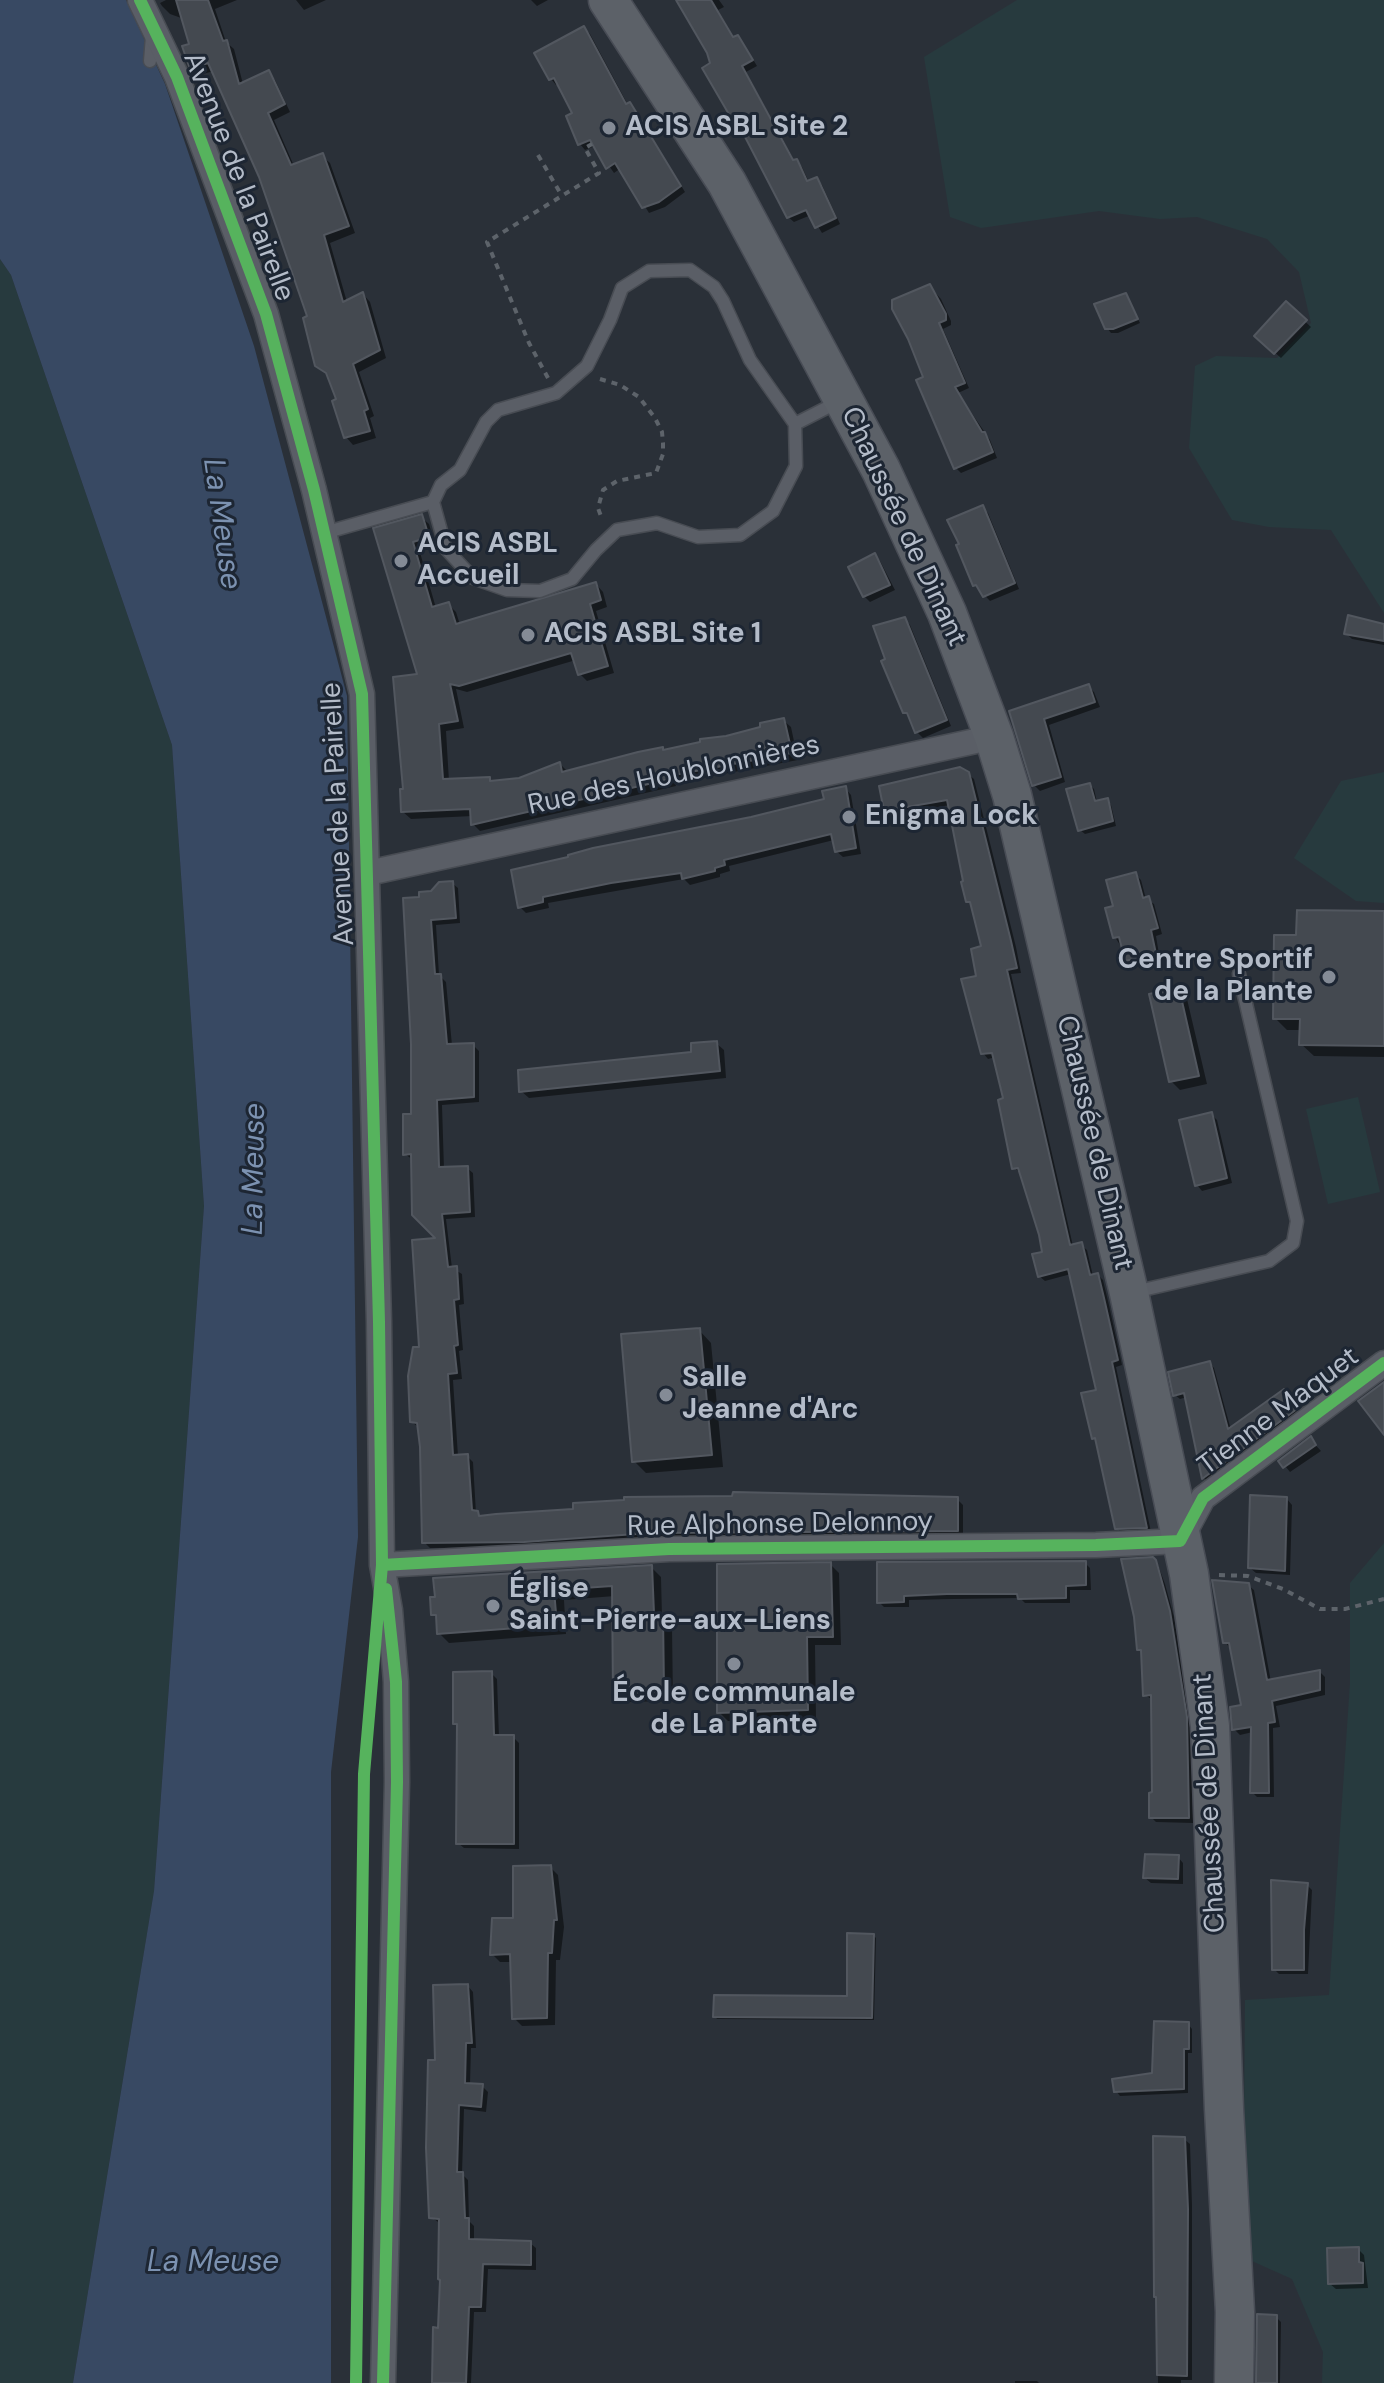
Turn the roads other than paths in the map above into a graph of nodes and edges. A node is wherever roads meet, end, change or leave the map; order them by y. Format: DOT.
graph roads {
  1 [pos="140,0"];
  2 [pos="608,0"];
  3 [pos="152,25"];
  4 [pos="150,61"];
  5 [pos="843,399"];
  6 [pos="795,424"];
  7 [pos="433,502"];
  8 [pos="324,533"];
  9 [pos="994,737"];
  10 [pos="368,873"];
  11 [pos="1239,974"];
  12 [pos="1129,1293"];
  13 [pos="1384,1363"];
  14 [pos="1184,1558"];
  15 [pos="382,1565"];
  16 [pos="383,2383"];
  17 [pos="1234,2383"];
  1 -- 3 [label="street, Avenue de la Pairelle"];
  2 -- 5 [label="main road, Chaussée de Dinant"];
  3 -- 4 [label="lane"];
  3 -- 8 [label="street, Avenue de la Pairelle"];
  5 -- 6 [label="lane"];
  5 -- 9 [label="main road, Chaussée de Dinant"];
  6 -- 7 [label="lane"];
  6 -- 7 [label="lane"];
  7 -- 8 [label="lane"];
  8 -- 10 [label="street, Avenue de la Pairelle"];
  9 -- 10 [label="street, Rue des Houblonnières"];
  9 -- 12 [label="main road, Chaussée de Dinant"];
  10 -- 15 [label="street, Avenue de la Pairelle"];
  11 -- 12 [label="lane"];
  12 -- 14 [label="main road, Chaussée de Dinant"];
  13 -- 14 [label="street, Tienne Maquet"];
  14 -- 15 [label="street, Rue Alphonse Delonnoy"];
  14 -- 17 [label="main road, Chaussée de Dinant"];
  15 -- 16 [label="street, Avenue de la Pairelle"];
}
